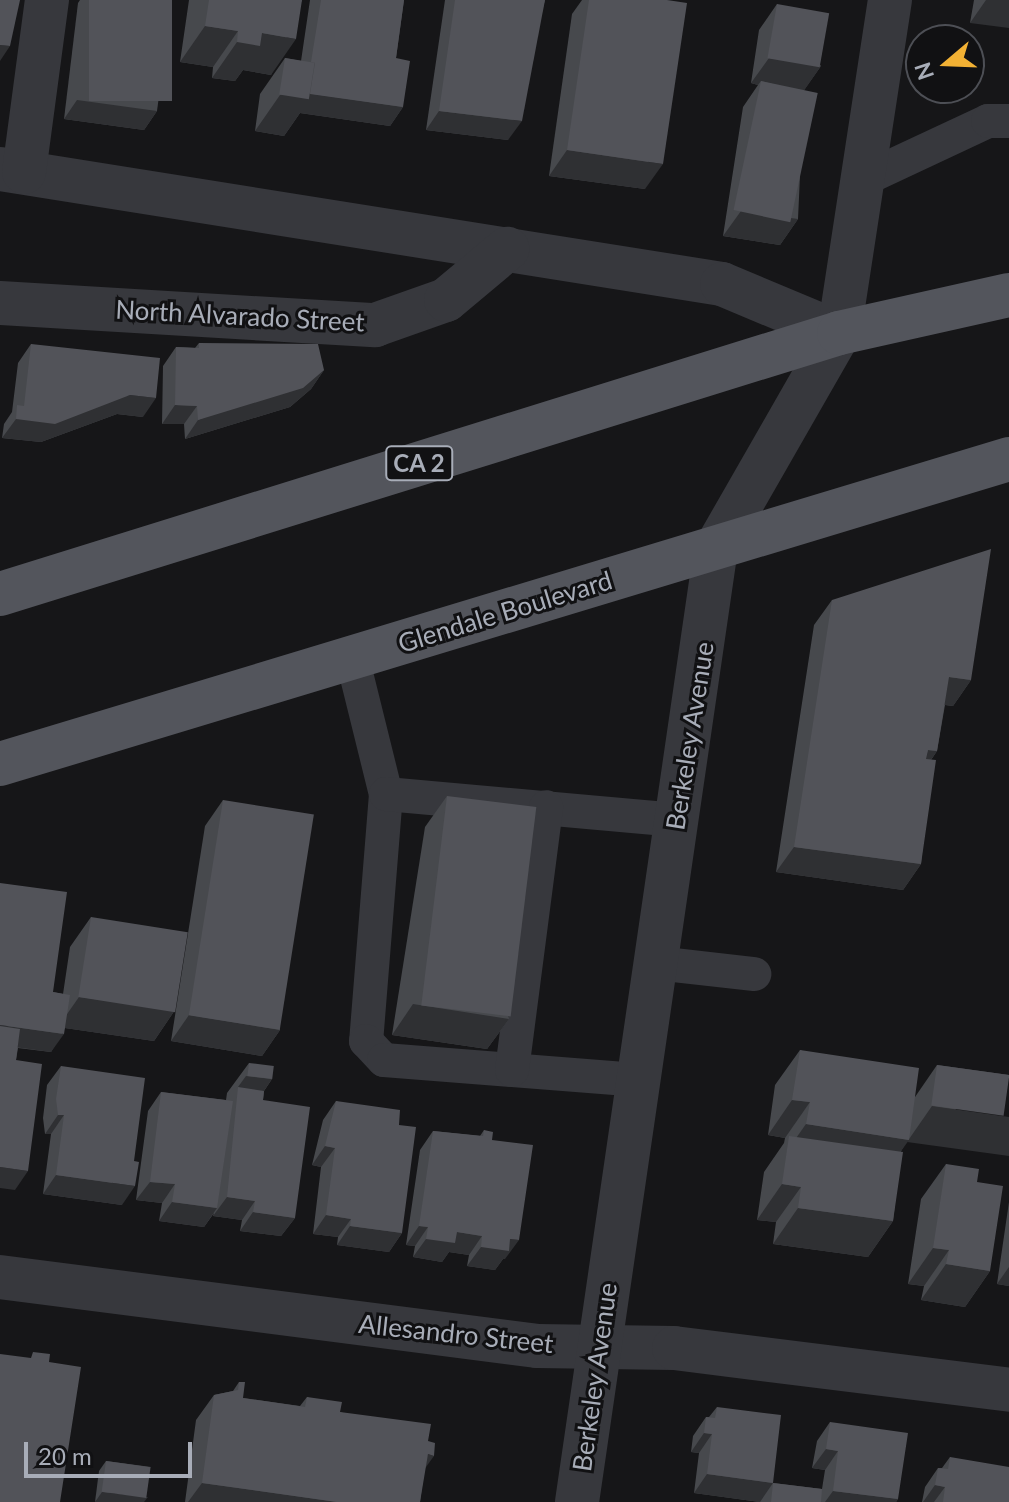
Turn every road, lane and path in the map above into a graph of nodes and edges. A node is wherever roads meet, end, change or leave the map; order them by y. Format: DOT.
graph roads {
  1 [pos="47,0"];
  2 [pos="890,0"];
  3 [pos="1009,121"];
  4 [pos="12,171"];
  5 [pos="862,180"];
  6 [pos="507,249"];
  7 [pos="1009,295"];
  8 [pos="0,303"];
  9 [pos="839,333"];
  10 [pos="1009,459"];
  11 [pos="716,548"];
  12 [pos="0,594"];
  13 [pos="352,657"];
  14 [pos="0,764"];
  15 [pos="386,794"];
  16 [pos="546,807"];
  17 [pos="677,820"];
  18 [pos="656,963"];
  19 [pos="754,974"];
  20 [pos="512,1070"];
  21 [pos="640,1080"];
  22 [pos="0,1277"];
  23 [pos="601,1345"];
  24 [pos="1009,1390"];
  25 [pos="577,1502"];
  1 -- 4 [label="street"];
  2 -- 5 [label="street, Berkeley Avenue"];
  3 -- 5 [label="lane"];
  4 -- 6 [label="street"];
  5 -- 9 [label="street, Berkeley Avenue"];
  6 -- 8 [label="street, North Alvarado Street"];
  6 -- 9 [label="street"];
  7 -- 9 [label="main road, CA 2"];
  9 -- 11 [label="street, Berkeley Avenue"];
  9 -- 12 [label="main road, CA 2"];
  10 -- 11 [label="main road, Glendale Boulevard"];
  11 -- 13 [label="main road, Glendale Boulevard"];
  11 -- 17 [label="street, Berkeley Avenue"];
  13 -- 14 [label="main road, Glendale Boulevard"];
  13 -- 15 [label="lane"];
  15 -- 16 [label="lane"];
  15 -- 20 [label="lane"];
  16 -- 17 [label="lane"];
  16 -- 20 [label="lane"];
  17 -- 18 [label="street, Berkeley Avenue"];
  18 -- 19 [label="lane"];
  18 -- 21 [label="street, Berkeley Avenue"];
  20 -- 21 [label="lane"];
  21 -- 23 [label="street, Berkeley Avenue"];
  22 -- 23 [label="street, Allesandro Street"];
  23 -- 24 [label="street, Allesandro Street"];
  23 -- 25 [label="street, Berkeley Avenue"];
}
